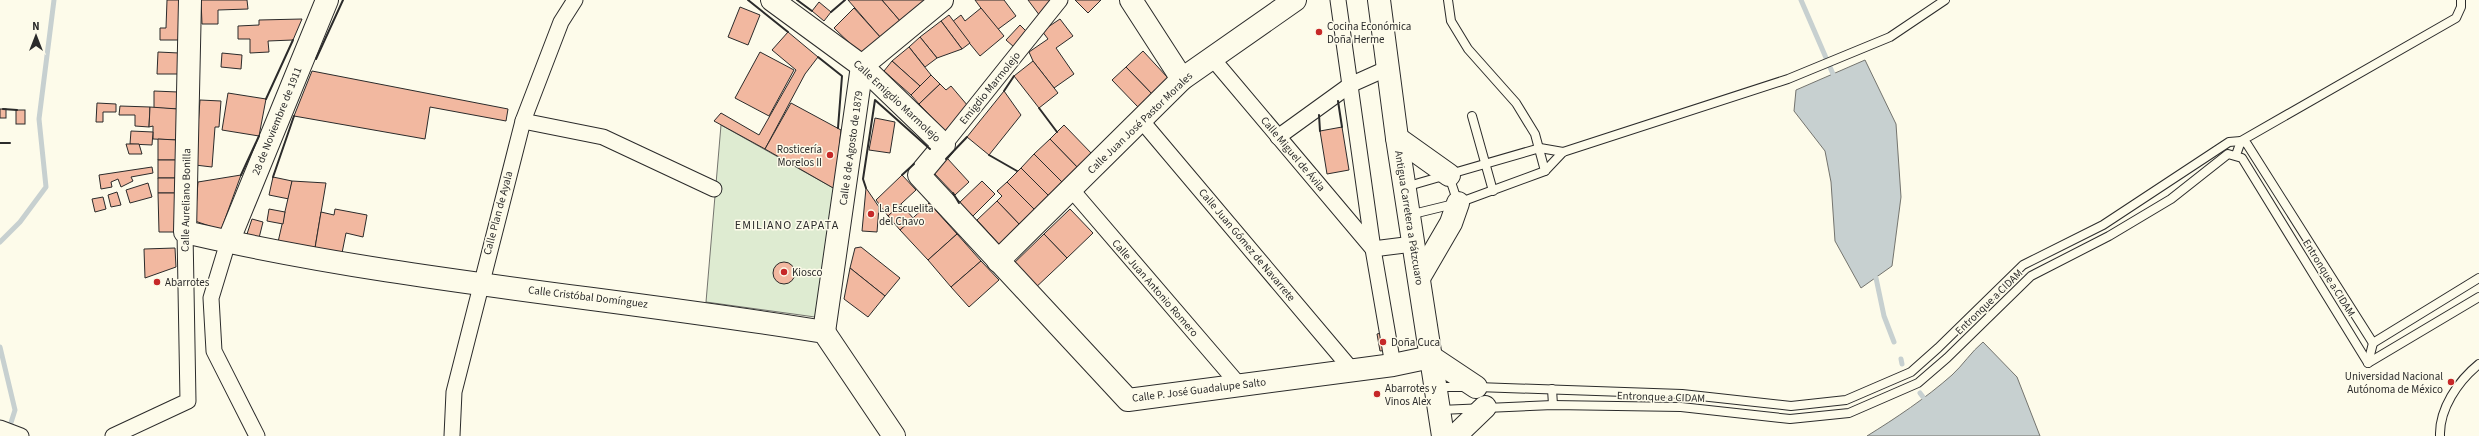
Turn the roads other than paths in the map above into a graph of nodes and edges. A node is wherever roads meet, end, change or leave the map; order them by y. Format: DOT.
graph roads {
  1 [pos="190,0"];
  2 [pos="327,0"];
  3 [pos="575,0"];
  4 [pos="772,0"];
  5 [pos="942,0"];
  6 [pos="1060,0"];
  7 [pos="1131,0"];
  8 [pos="1295,0"];
  9 [pos="1338,0"];
  10 [pos="1379,0"];
  11 [pos="1448,0"];
  12 [pos="1945,0"];
  13 [pos="2461,0"];
  14 [pos="1212,58"];
  15 [pos="862,66"];
  16 [pos="1388,68"];
  17 [pos="1182,79"];
  18 [pos="1350,85"];
  19 [pos="1472,116"];
  20 [pos="1141,120"];
  21 [pos="523,121"];
  22 [pos="1278,137"];
  23 [pos="1397,138"];
  24 [pos="2241,141"];
  25 [pos="944,145"];
  26 [pos="1540,148"];
  27 [pos="1563,152"];
  28 [pos="2236,155"];
  29 [pos="1485,164"];
  30 [pos="1545,170"];
  31 [pos="919,175"];
  32 [pos="1449,175"];
  33 [pos="1404,187"];
  34 [pos="714,188"];
  35 [pos="1071,189"];
  36 [pos="1492,191"];
  37 [pos="1458,203"];
  38 [pos="1409,215"];
  39 [pos="185,232"];
  40 [pos="228,242"];
  41 [pos="1413,244"];
  42 [pos="1373,249"];
  43 [pos="998,261"];
  44 [pos="2023,265"];
  45 [pos="2031,276"];
  46 [pos="1419,278"];
  47 [pos="2479,278"];
  48 [pos="480,283"];
  49 [pos="2479,297"];
  50 [pos="824,332"];
  51 [pos="2373,343"];
  52 [pos="1431,357"];
  53 [pos="2368,363"];
  54 [pos="2479,364"];
  55 [pos="1393,365"];
  56 [pos="1352,370"];
  57 [pos="1240,386"];
  58 [pos="1476,386"];
  59 [pos="1436,387"];
  60 [pos="1552,389"];
  61 [pos="1682,394"];
  62 [pos="1552,405"];
  63 [pos="1485,407"];
  64 [pos="1681,407"];
  65 [pos="1439,410"];
  66 [pos="0,428"];
  67 [pos="21,436"];
  68 [pos="113,436"];
  69 [pos="257,436"];
  70 [pos="452,436"];
  71 [pos="894,436"];
  72 [pos="1443,436"];
  73 [pos="1455,436"];
  74 [pos="2440,436"];
  1 -- 39 [label="street, Calle Aureliano Bonilla"];
  2 -- 40 [label="street, 28 de Noviembre de 1911"];
  3 -- 21 [label="street, Calle Plan de Ayala"];
  4 -- 15 [label="street, Calle Emigdio Marmolejo"];
  5 -- 15 [label="street"];
  6 -- 25 [label="street, Emigdio Marmolejo"];
  7 -- 17 [label="street"];
  8 -- 14 [label="street, Calle Juan José Pastor Morales"];
  9 -- 18 [label="street"];
  10 -- 16 [label="street, Antigua Carretera a Pátzcuaro"];
  11 -- 26 [label="lane"];
  12 -- 27 [label="lane"];
  13 -- 24 [label="lane"];
  14 -- 17 [label="street, Calle Juan José Pastor Morales"];
  14 -- 22 [label="street, Calle Miguel de Ávila"];
  15 -- 25 [label="street, Calle Emigdio Marmolejo"];
  15 -- 50 [label="street, Calle 8 de Agosto de 1879"];
  16 -- 18 [label="street"];
  16 -- 23 [label="street, Antigua Carretera a Pátzcuaro"];
  17 -- 20 [label="street, Calle Juan José Pastor Morales"];
  18 -- 22 [label="street"];
  18 -- 42 [label="street"];
  19 -- 29 [label="lane"];
  20 -- 35 [label="street, Calle Juan José Pastor Morales"];
  20 -- 56 [label="street, Calle Juan Gómez de Navarrete"];
  21 -- 34 [label="street"];
  21 -- 48 [label="street, Calle Plan de Ayala"];
  22 -- 42 [label="street, Calle Miguel de Ávila"];
  23 -- 32 [label="street"];
  23 -- 33 [label="street, Antigua Carretera a Pátzcuaro"];
  24 -- 28 [label="lane"];
  24 -- 44 [label="lane, Entronque a CIDAM"];
  24 -- 51 [label="lane, Entronque a CIDAM"];
  25 -- 31 [label="street, Emigdio Marmolejo"];
  26 -- 27 [label="lane"];
  26 -- 29 [label="lane"];
  26 -- 30 [label="lane"];
  27 -- 30 [label="lane"];
  28 -- 45 [label="lane, Entronque a CIDAM"];
  28 -- 53 [label="lane, Entronque a CIDAM"];
  29 -- 32 [label="lane"];
  29 -- 36 [label="lane"];
  30 -- 36 [label="lane"];
  31 -- 43 [label="street, Calle P. José Guadalupe Salto"];
  32 -- 33 [label="lane"];
  32 -- 37 [label="lane"];
  33 -- 38 [label="street, Antigua Carretera a Pátzcuaro"];
  35 -- 43 [label="street, Calle Juan José Pastor Morales"];
  35 -- 57 [label="street, Calle Juan Antonio Romero"];
  36 -- 37 [label="lane"];
  37 -- 38 [label="lane"];
  37 -- 46 [label="street"];
  38 -- 41 [label="street, Antigua Carretera a Pátzcuaro"];
  39 -- 40 [label="street, Calle Cristóbal Domínguez"];
  39 -- 68 [label="street, Calle Aureliano Bonilla"];
  40 -- 48 [label="street, Calle Cristóbal Domínguez"];
  40 -- 69 [label="street"];
  41 -- 42 [label="street"];
  41 -- 46 [label="street, Antigua Carretera a Pátzcuaro"];
  42 -- 55 [label="street"];
  43 -- 57 [label="street, Calle P. José Guadalupe Salto"];
  44 -- 45 [label="lane"];
  44 -- 61 [label="lane, Entronque a CIDAM"];
  45 -- 64 [label="lane, Entronque a CIDAM"];
  46 -- 52 [label="street, Antigua Carretera a Pátzcuaro"];
  47 -- 51 [label="lane"];
  48 -- 50 [label="street, Calle Cristóbal Domínguez"];
  48 -- 70 [label="street, Calle Plan de Ayala"];
  49 -- 53 [label="lane"];
  50 -- 71 [label="street"];
  51 -- 53 [label="lane"];
  52 -- 55 [label="street, Calle P. José Guadalupe Salto"];
  52 -- 58 [label="street"];
  52 -- 59 [label="street, Antigua Carretera a Pátzcuaro"];
  54 -- 74 [label="lane"];
  55 -- 56 [label="street, Calle P. José Guadalupe Salto"];
  56 -- 57 [label="street, Calle P. José Guadalupe Salto"];
  58 -- 59 [label="lane, Entronque a CIDAM"];
  58 -- 60 [label="lane, Entronque a CIDAM"];
  59 -- 65 [label="street, Antigua Carretera a Pátzcuaro"];
  60 -- 61 [label="lane, Entronque a CIDAM"];
  60 -- 62 [label="lane"];
  61 -- 64 [label="lane"];
  62 -- 63 [label="lane, Entronque a CIDAM"];
  62 -- 64 [label="lane, Entronque a CIDAM"];
  63 -- 65 [label="lane, Entronque a CIDAM"];
  63 -- 73 [label="street"];
  65 -- 72 [label="street, Antigua Carretera a Pátzcuaro"];
  66 -- 67 [label="street"];
}
